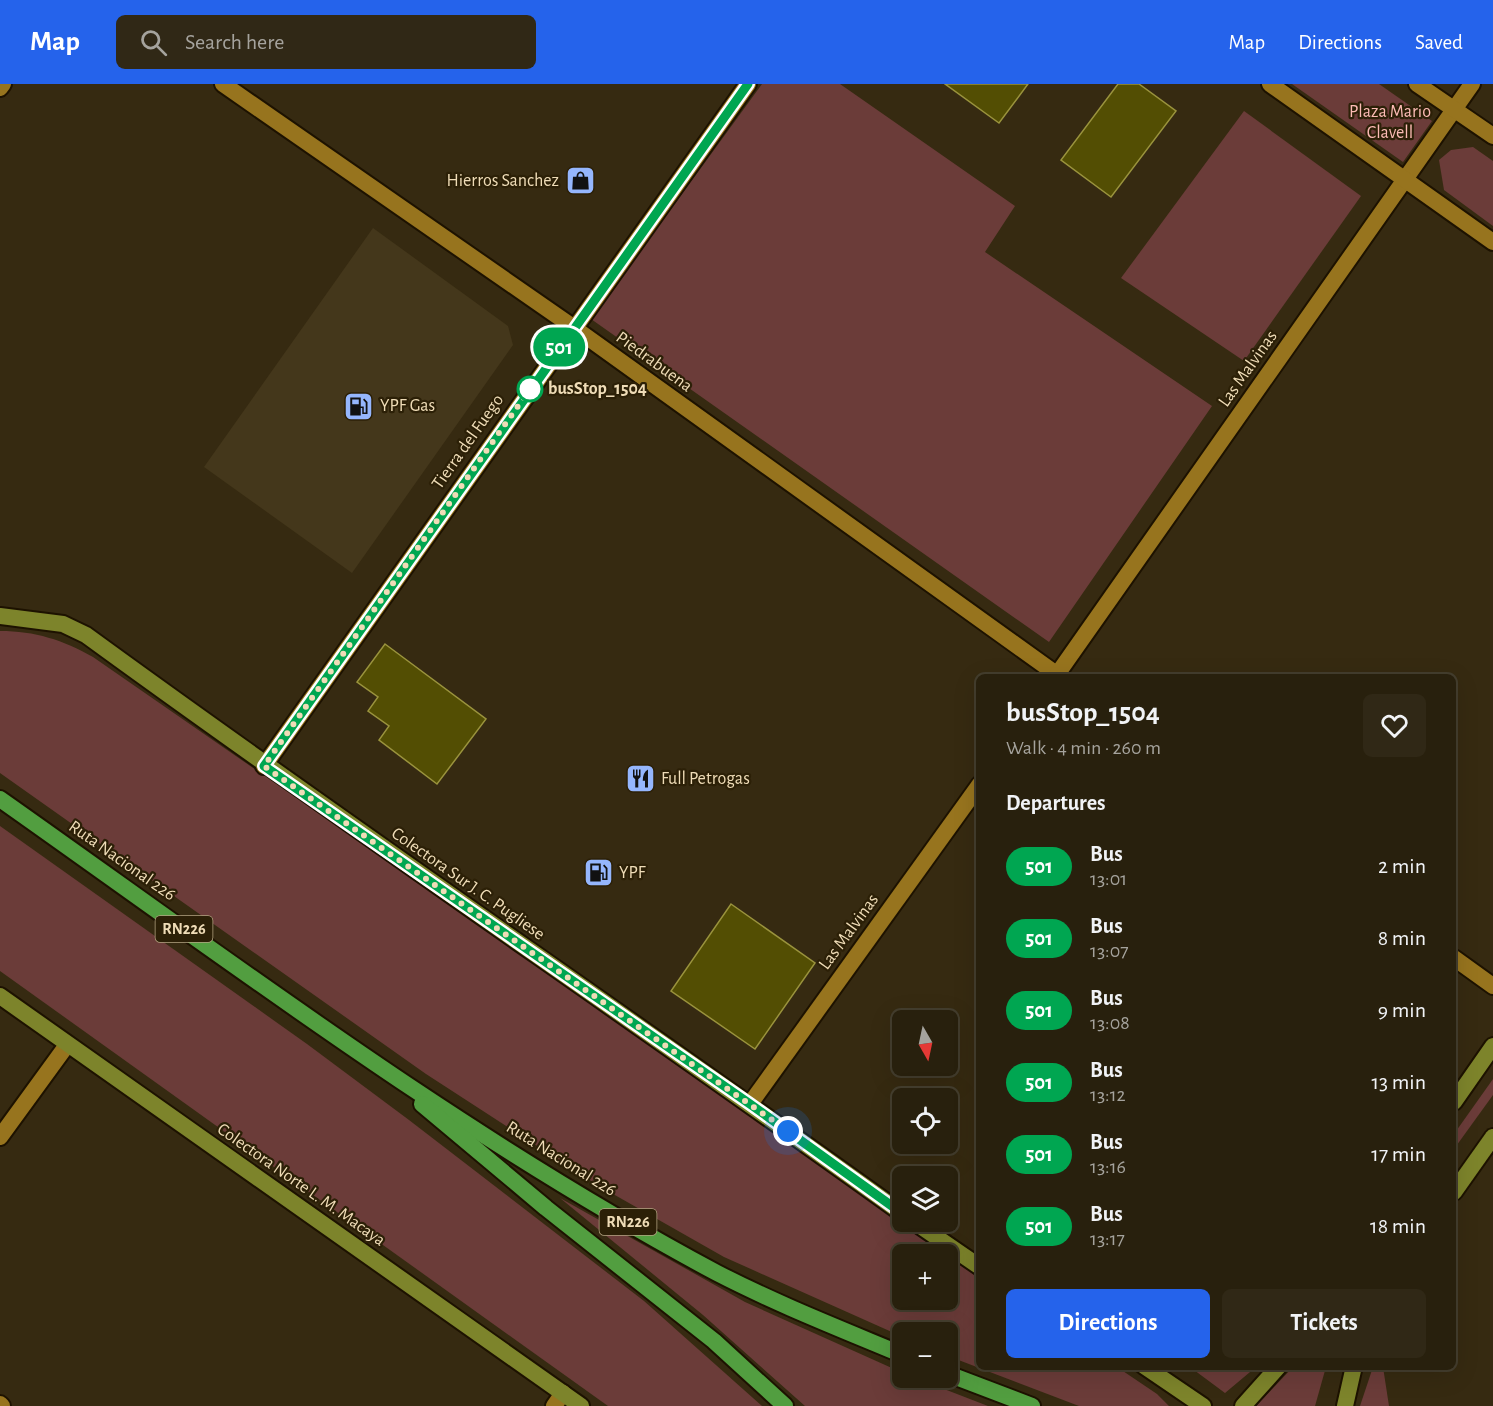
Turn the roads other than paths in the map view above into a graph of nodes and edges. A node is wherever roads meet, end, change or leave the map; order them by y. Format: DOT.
graph roads {
  1 [pos="3,84"];
  2 [pos="223,84"];
  3 [pos="748,84"];
  4 [pos="1270,84"];
  5 [pos="1417,84"];
  6 [pos="1472,84"];
  7 [pos="0,88"];
  8 [pos="1454,109"];
  9 [pos="1493,136"];
  10 [pos="1404,178"];
  11 [pos="1493,242"];
  12 [pos="573,327"];
  13 [pos="0,616"];
  14 [pos="1055,674"];
  15 [pos="1059,674"];
  16 [pos="264,766"];
  17 [pos="976,790"];
  18 [pos="0,798"];
  19 [pos="1456,959"];
  20 [pos="1493,986"];
  21 [pos="0,996"];
  22 [pos="68,1045"];
  23 [pos="1493,1046"];
  24 [pos="368,1059"];
  25 [pos="1456,1099"];
  26 [pos="750,1104"];
  27 [pos="0,1137"];
  28 [pos="1493,1137"];
  29 [pos="1456,1189"];
  30 [pos="892,1206"];
  31 [pos="929,1232"];
  32 [pos="976,1264"];
  33 [pos="892,1350"];
  34 [pos="1150,1370"];
  35 [pos="1275,1370"];
  36 [pos="1353,1370"];
  37 [pos="958,1378"];
  38 [pos="559,1400"];
  39 [pos="581,1406"];
  40 [pos="785,1406"];
  41 [pos="1032,1406"];
  42 [pos="1203,1406"];
  43 [pos="1243,1406"];
  44 [pos="1345,1406"];
  1 -- 7 [label="street"];
  2 -- 12 [label="street, Piedrabuena"];
  3 -- 12 [label="street, Tierra del Fuego"];
  4 -- 10 [label="street"];
  5 -- 8 [label="street"];
  6 -- 8 [label="street, Las Malvinas"];
  8 -- 9 [label="street"];
  8 -- 10 [label="street, Las Malvinas"];
  10 -- 11 [label="street"];
  10 -- 15 [label="street, Las Malvinas"];
  12 -- 14 [label="street, Piedrabuena"];
  12 -- 16 [label="street, Tierra del Fuego"];
  13 -- 16 [label="main road, Colectora Sur J. C. Pugliese"];
  16 -- 26 [label="main road, Colectora Sur J. C. Pugliese"];
  17 -- 26 [label="street, Las Malvinas"];
  18 -- 24 [label="highway, Ruta Nacional 226 / RN226"];
  19 -- 20 [label="street"];
  21 -- 22 [label="main road, Colectora Norte L. M. Macaya"];
  22 -- 27 [label="street"];
  22 -- 38 [label="main road, Colectora Norte L. M. Macaya"];
  23 -- 25 [label="main road"];
  24 -- 33 [label="highway, Ruta Nacional 226 / RN226"];
  24 -- 40 [label="highway, Ruta Nacional 226 / RN226"];
  26 -- 30 [label="main road, Colectora Sur J. C. Pugliese"];
  28 -- 29 [label="main road"];
  31 -- 32 [label="main road"];
  34 -- 42 [label="main road"];
  35 -- 43 [label="main road"];
  36 -- 44 [label="main road"];
  37 -- 41 [label="highway"];
  38 -- 39 [label="main road, Colectora Norte L. M. Macaya"];
}
